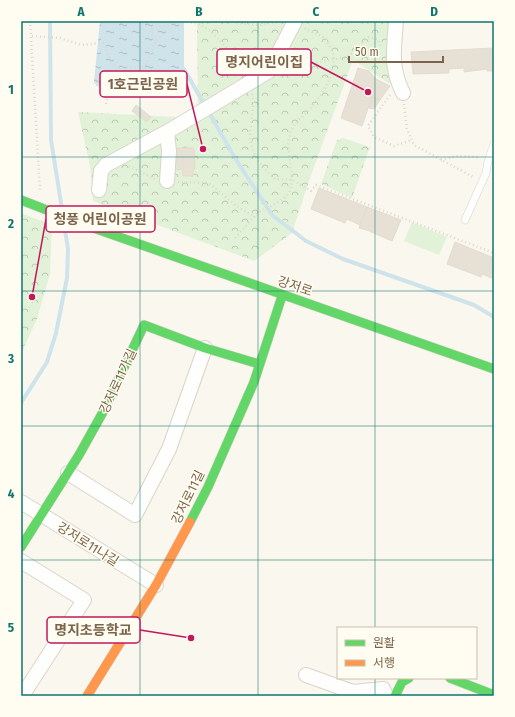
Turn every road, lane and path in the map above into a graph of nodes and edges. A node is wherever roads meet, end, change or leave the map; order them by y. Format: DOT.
graph roads {
  1 [pos="30,21"];
  2 [pos="184,21"];
  3 [pos="234,21"];
  4 [pos="396,21"];
  5 [pos="290,23"];
  6 [pos="168,24"];
  7 [pos="32,36"];
  8 [pos="155,44"];
  9 [pos="394,54"];
  10 [pos="333,59"];
  11 [pos="144,67"];
  12 [pos="269,71"];
  13 [pos="250,82"];
  14 [pos="404,93"];
  15 [pos="106,104"];
  16 [pos="167,132"];
  17 [pos="412,140"];
  18 [pos="494,144"];
  19 [pos="478,157"];
  20 [pos="117,159"];
  21 [pos="440,160"];
  22 [pos="486,173"];
  23 [pos="494,176"];
  24 [pos="473,177"];
  25 [pos="293,180"];
  26 [pos="167,181"];
  27 [pos="99,190"];
  28 [pos="21,200"];
  29 [pos="41,208"];
  30 [pos="255,217"];
  31 [pos="465,220"];
  32 [pos="235,238"];
  33 [pos="494,253"];
  34 [pos="282,296"];
  35 [pos="205,348"];
  36 [pos="260,364"];
  37 [pos="494,369"];
  38 [pos="68,473"];
  39 [pos="21,502"];
  40 [pos="42,515"];
  41 [pos="21,547"];
  42 [pos="21,561"];
  43 [pos="156,585"];
  44 [pos="306,675"];
  45 [pos="407,679"];
  46 [pos="453,679"];
  47 [pos="494,695"];
  48 [pos="22,696"];
  49 [pos="87,696"];
  50 [pos="386,696"];
  51 [pos="395,696"];
  1 -- 7 [label="path"];
  2 -- 6 [label="path"];
  2 -- 13 [label="path"];
  3 -- 5 [label="path"];
  4 -- 9 [label="street"];
  5 -- 10 [label="path"];
  5 -- 12 [label="street"];
  6 -- 8 [label="path"];
  6 -- 8 [label="path"];
  7 -- 11 [label="path"];
  7 -- 29 [label="path"];
  8 -- 11 [label="path"];
  9 -- 10 [label="path"];
  9 -- 14 [label="street"];
  10 -- 12 [label="path"];
  10 -- 25 [label="path"];
  11 -- 15 [label="path"];
  12 -- 13 [label="street"];
  13 -- 16 [label="street"];
  13 -- 25 [label="path"];
  14 -- 17 [label="path"];
  14 -- 17 [label="path"];
  16 -- 20 [label="street"];
  16 -- 26 [label="street"];
  17 -- 21 [label="path"];
  18 -- 22 [label="lane"];
  19 -- 21 [label="path"];
  20 -- 26 [label="path"];
  20 -- 27 [label="street"];
  21 -- 24 [label="path"];
  22 -- 23 [label="lane"];
  22 -- 31 [label="lane"];
  25 -- 30 [label="path"];
  25 -- 33 [label="path"];
  26 -- 30 [label="path"];
  28 -- 29 [label="street"];
  29 -- 34 [label="street, 강저로"];
  30 -- 32 [label="path"];
  34 -- 36 [label="street, 강저로11길"];
  34 -- 37 [label="street, 강저로"];
  35 -- 36 [label="street, 강저로11가길"];
  35 -- 38 [label="street, 강저로11가길"];
  35 -- 38 [label="street"];
  36 -- 43 [label="street, 강저로11길"];
  38 -- 40 [label="street"];
  39 -- 40 [label="street, 강저로11나길"];
  40 -- 41 [label="street"];
  40 -- 43 [label="street, 강저로11나길"];
  42 -- 48 [label="street"];
  43 -- 49 [label="street, 강저로11길"];
  44 -- 50 [label="street"];
  45 -- 51 [label="street"];
  46 -- 47 [label="street"];
}
